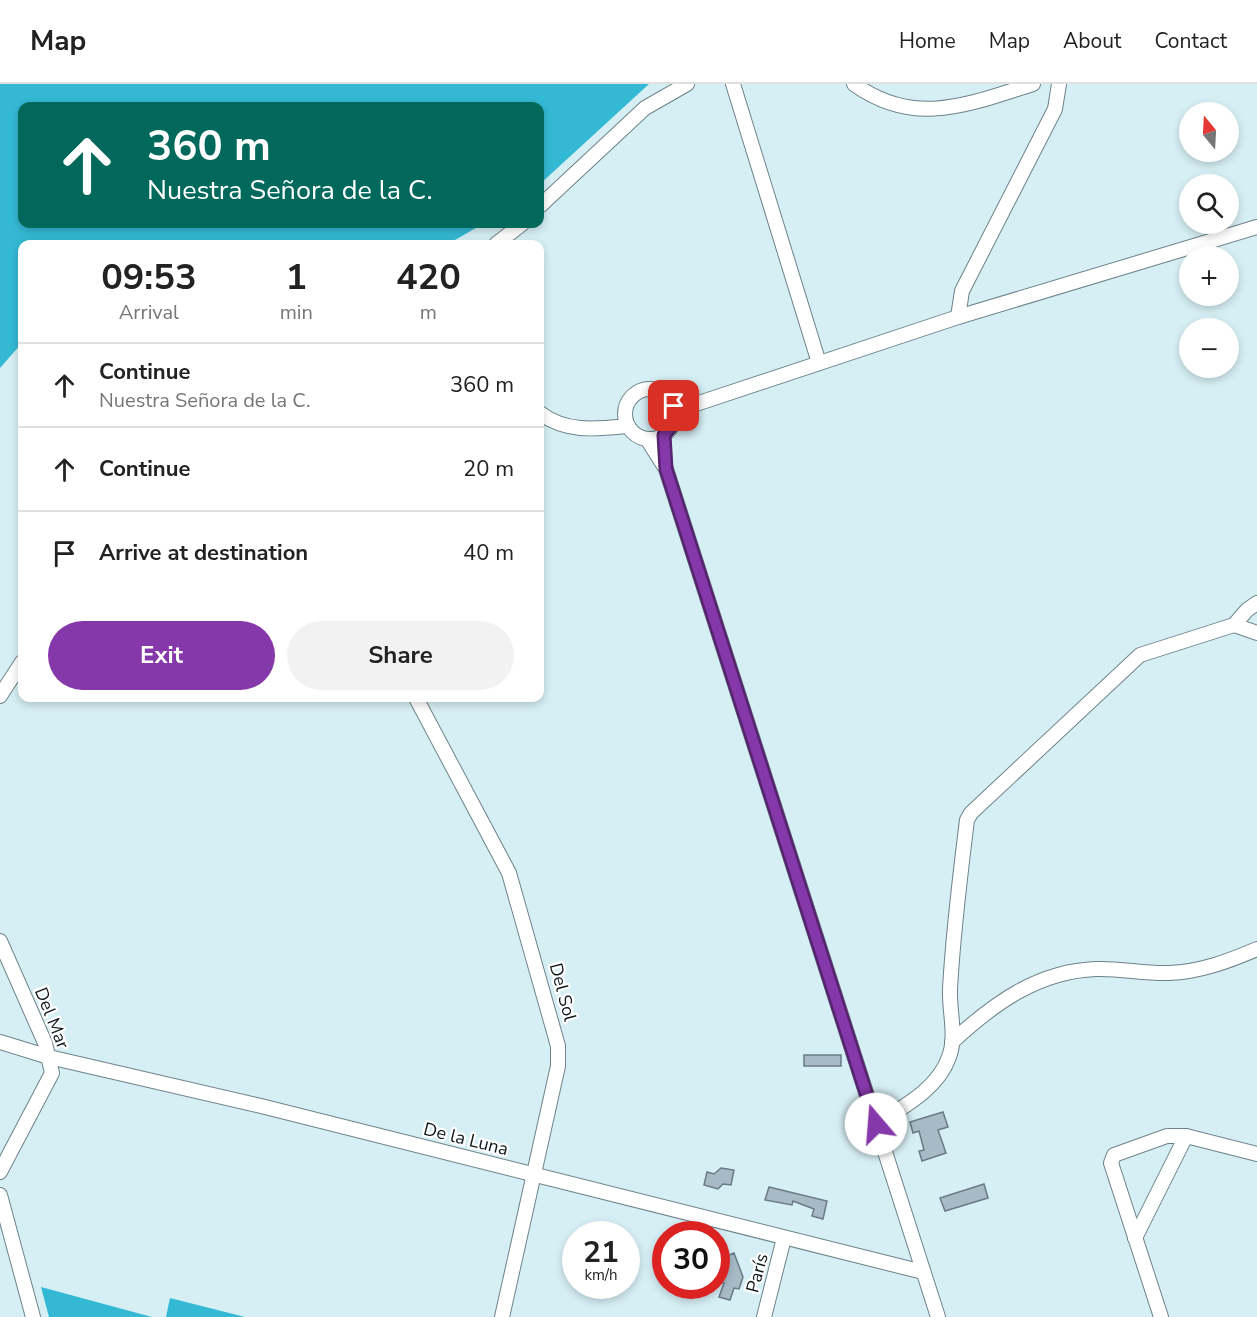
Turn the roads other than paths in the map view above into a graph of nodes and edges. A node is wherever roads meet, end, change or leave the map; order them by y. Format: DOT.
graph roads {
  1 [pos="687,84"];
  2 [pos="732,84"];
  3 [pos="854,84"];
  4 [pos="1033,84"];
  5 [pos="1059,84"];
  6 [pos="544,202"];
  7 [pos="1257,227"];
  8 [pos="517,228"];
  9 [pos="501,240"];
  10 [pos="958,317"];
  11 [pos="819,363"];
  12 [pos="674,406"];
  13 [pos="544,416"];
  14 [pos="627,426"];
  15 [pos="664,435"];
  16 [pos="647,439"];
  17 [pos="666,469"];
  18 [pos="1257,603"];
  19 [pos="1234,625"];
  20 [pos="1257,633"];
  21 [pos="18,668"];
  22 [pos="0,696"];
  23 [pos="418,702"];
  24 [pos="0,941"];
  25 [pos="1257,949"];
  26 [pos="0,1042"];
  27 [pos="952,1042"];
  28 [pos="49,1057"];
  29 [pos="876,1124"];
  30 [pos="1186,1136"];
  31 [pos="1257,1154"];
  32 [pos="0,1172"];
  33 [pos="535,1175"];
  34 [pos="0,1195"];
  35 [pos="784,1238"];
  36 [pos="1135,1238"];
  37 [pos="923,1272"];
  38 [pos="33,1317"];
  39 [pos="501,1317"];
  40 [pos="764,1317"];
  41 [pos="938,1317"];
  42 [pos="1161,1317"];
  1 -- 6 [label="street"];
  2 -- 11 [label="street"];
  3 -- 4 [label="street"];
  5 -- 10 [label="street"];
  7 -- 10 [label="street"];
  8 -- 9 [label="street"];
  10 -- 11 [label="street"];
  11 -- 12 [label="street"];
  12 -- 14 [label="street"];
  12 -- 15 [label="street"];
  13 -- 14 [label="street"];
  14 -- 16 [label="street"];
  15 -- 16 [label="street"];
  15 -- 17 [label="street"];
  16 -- 17 [label="street"];
  17 -- 29 [label="street"];
  18 -- 19 [label="street"];
  19 -- 20 [label="street"];
  19 -- 27 [label="street"];
  21 -- 22 [label="street"];
  23 -- 33 [label="street, Del Sol"];
  24 -- 28 [label="street, Del Mar"];
  25 -- 27 [label="street"];
  26 -- 28 [label="street, De la Luna"];
  27 -- 29 [label="street"];
  28 -- 32 [label="street, Del Mar"];
  28 -- 33 [label="street, De la Luna"];
  29 -- 37 [label="street"];
  30 -- 31 [label="street"];
  30 -- 36 [label="street"];
  30 -- 36 [label="street"];
  33 -- 35 [label="street, De la Luna"];
  33 -- 39 [label="street, Del Sol"];
  34 -- 38 [label="street"];
  35 -- 37 [label="street, De la Luna"];
  35 -- 40 [label="street, París"];
  36 -- 42 [label="street"];
  37 -- 41 [label="street"];
}
